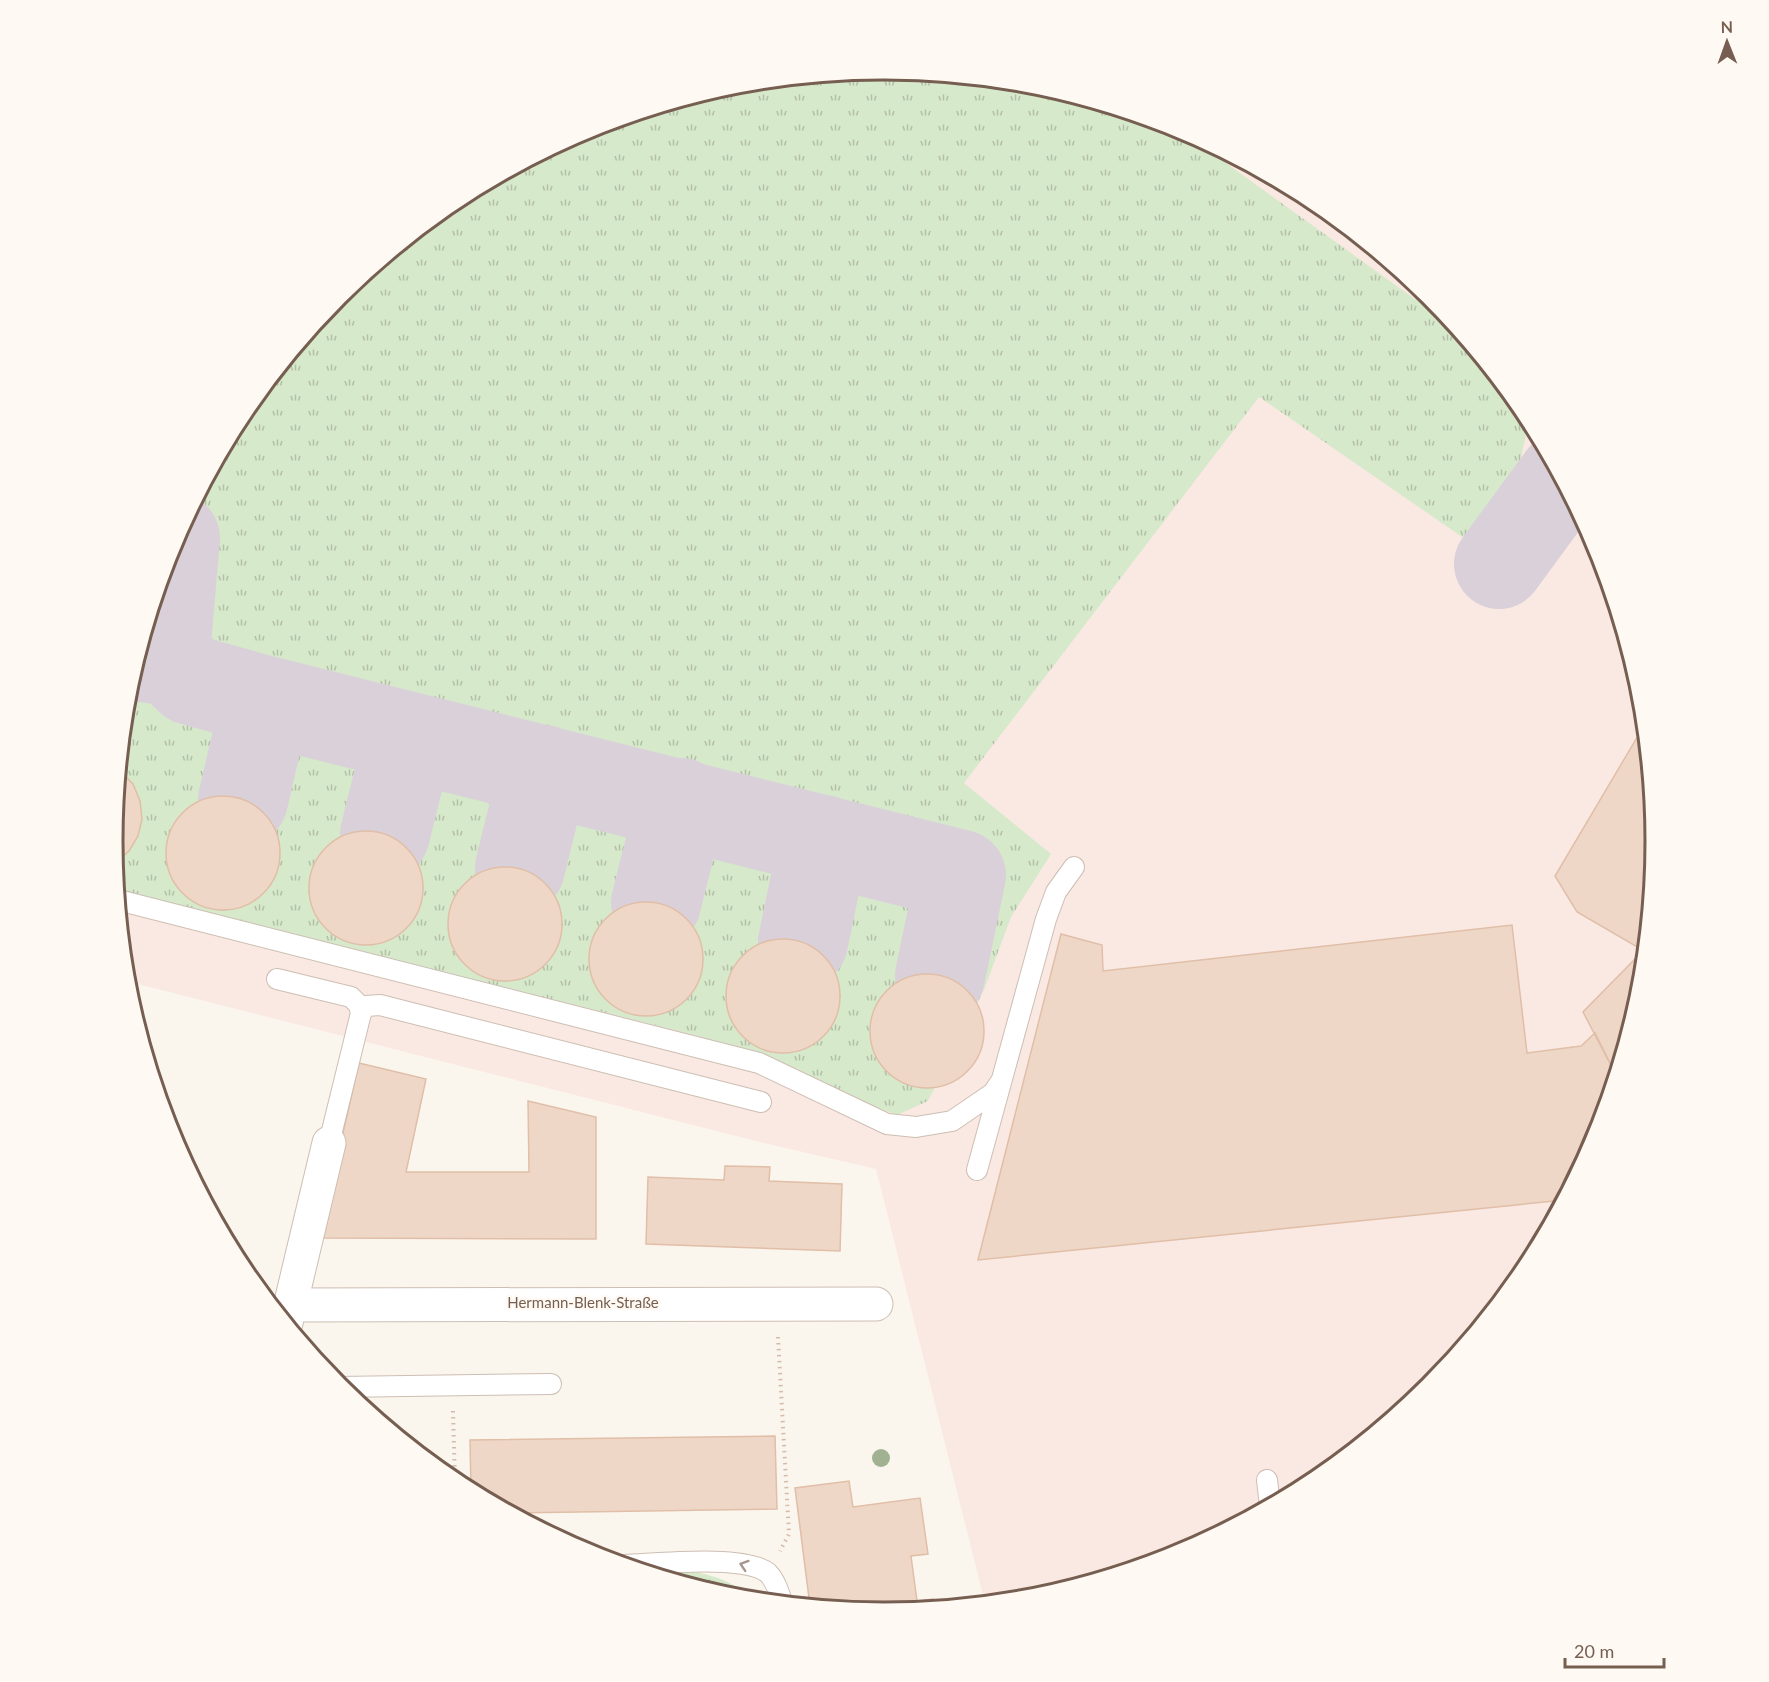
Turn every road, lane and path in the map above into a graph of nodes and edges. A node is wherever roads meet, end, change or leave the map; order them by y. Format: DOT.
graph roads {
  1 [pos="1074,867"];
  2 [pos="126,902"];
  3 [pos="277,979"];
  4 [pos="361,1013"];
  5 [pos="1002,1081"];
  6 [pos="761,1102"];
  7 [pos="329,1143"];
  8 [pos="977,1170"];
  9 [pos="776,1302"];
  10 [pos="876,1304"];
  11 [pos="288,1314"];
  12 [pos="552,1384"];
  13 [pos="452,1385"];
  14 [pos="354,1387"];
  15 [pos="455,1469"];
  16 [pos="1267,1480"];
  17 [pos="1269,1498"];
  18 [pos="647,1564"];
  19 [pos="768,1573"];
  20 [pos="780,1595"];
  1 -- 5 [label="lane"];
  2 -- 5 [label="lane"];
  3 -- 4 [label="lane"];
  4 -- 6 [label="lane"];
  4 -- 7 [label="lane"];
  5 -- 8 [label="lane"];
  7 -- 11 [label="street, Hermann-Blenk-Straße"];
  9 -- 10 [label="street, Hermann-Blenk-Straße"];
  9 -- 11 [label="street, Hermann-Blenk-Straße"];
  9 -- 19 [label="path"];
  12 -- 13 [label="lane"];
  13 -- 14 [label="lane"];
  13 -- 15 [label="path"];
  16 -- 17 [label="lane"];
  19 -- 18 [label="lane, one-way"];
  19 -- 20 [label="lane"];
}
